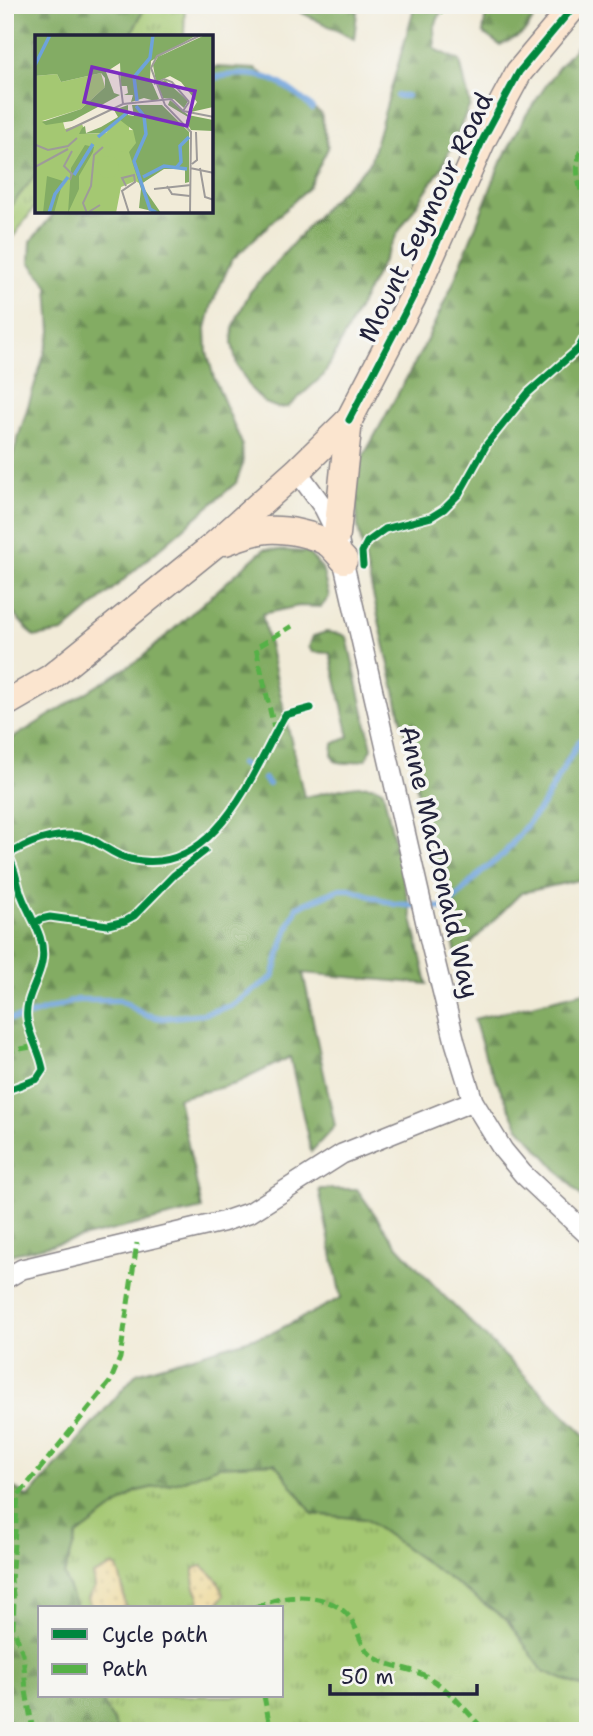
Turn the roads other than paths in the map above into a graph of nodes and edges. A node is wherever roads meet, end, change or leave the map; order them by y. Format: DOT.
graph roads {
  1 [pos="575,5"];
  2 [pos="349,420"];
  3 [pos="297,471"];
  4 [pos="337,534"];
  5 [pos="213,546"];
  6 [pos="344,560"];
  7 [pos="5,704"];
  8 [pos="473,1101"];
  9 [pos="588,1235"];
  10 [pos="5,1279"];
  1 -- 2 [label="street, Mount Seymour Road"];
  2 -- 3 [label="street, Mount Seymour Road"];
  2 -- 4 [label="street"];
  3 -- 4 [label="street, Anne MacDonald Way"];
  3 -- 5 [label="street, Mount Seymour Road"];
  4 -- 6 [label="street, Anne MacDonald Way"];
  5 -- 6 [label="street"];
  5 -- 7 [label="street, Mount Seymour Road"];
  6 -- 8 [label="street, Anne MacDonald Way"];
  8 -- 9 [label="street, Anne MacDonald Way"];
  8 -- 10 [label="street"];
}
